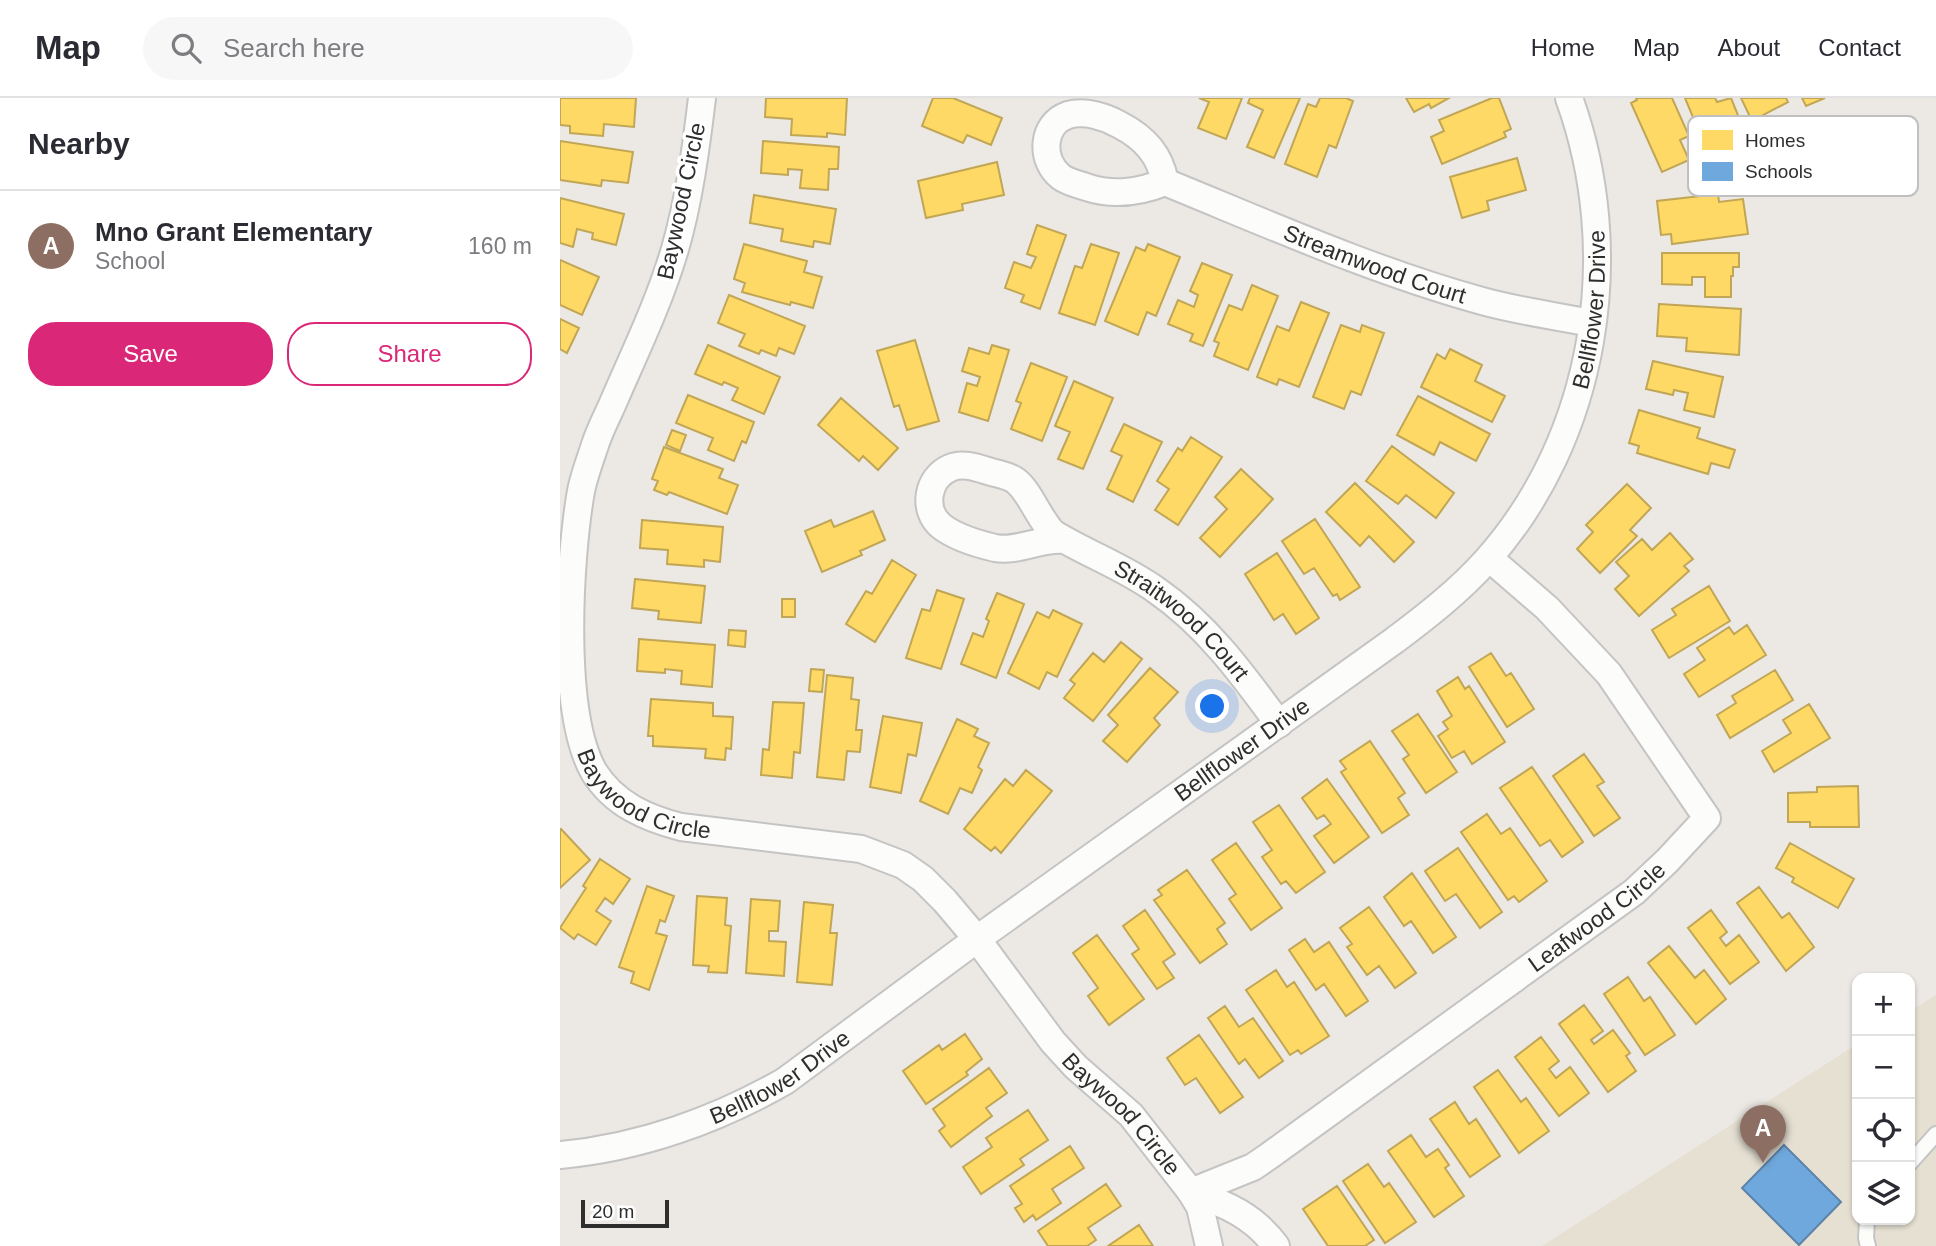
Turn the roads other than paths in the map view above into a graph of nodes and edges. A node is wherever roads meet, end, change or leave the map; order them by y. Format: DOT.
graph roads {
  1 [pos="702,98"];
  2 [pos="1569,98"];
  3 [pos="1165,182"];
  4 [pos="1592,323"];
  5 [pos="1064,540"];
  6 [pos="1489,558"];
  7 [pos="1279,724"];
  8 [pos="977,939"];
  9 [pos="1936,1134"];
  10 [pos="560,1154"];
  11 [pos="1911,1162"];
  12 [pos="1191,1192"];
  13 [pos="1867,1225"];
  14 [pos="1209,1246"];
  15 [pos="1276,1246"];
  16 [pos="1868,1246"];
  1 -- 8 [label="street, Baywood Circle"];
  2 -- 4 [label="street, Bellflower Drive"];
  3 -- 4 [label="street, Streamwood Court"];
  4 -- 6 [label="street, Bellflower Drive"];
  5 -- 5 [label="street, Straitwood Court"];
  5 -- 7 [label="street, Straitwood Court"];
  6 -- 7 [label="street, Bellflower Drive"];
  6 -- 12 [label="street, Leafwood Circle"];
  7 -- 8 [label="street, Bellflower Drive"];
  8 -- 10 [label="street, Bellflower Drive"];
  8 -- 12 [label="street, Baywood Circle"];
  9 -- 11 [label="lane"];
  12 -- 14 [label="street, Baywood Circle"];
  12 -- 15 [label="street, Baywood Circle"];
  13 -- 16 [label="lane"];
}
